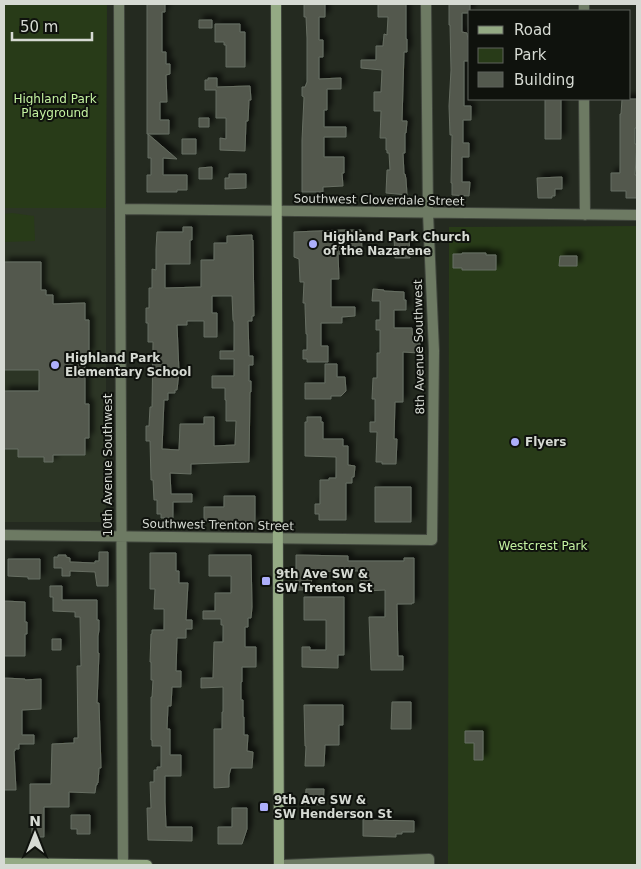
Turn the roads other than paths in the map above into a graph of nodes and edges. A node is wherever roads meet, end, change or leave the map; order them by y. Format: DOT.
graph roads {
  1 [pos="119,4"];
  2 [pos="276,4"];
  3 [pos="426,4"];
  4 [pos="584,100"];
  5 [pos="120,209"];
  6 [pos="277,211"];
  7 [pos="428,213"];
  8 [pos="585,214"];
  9 [pos="637,215"];
  10 [pos="4,535"];
  11 [pos="121,536"];
  12 [pos="278,539"];
  13 [pos="432,540"];
  14 [pos="429,862"];
  15 [pos="4,863"];
  16 [pos="123,865"];
  17 [pos="147,865"];
  18 [pos="279,865"];
  19 [pos="283,865"];
  1 -- 5 [label="street, 10th Avenue Southwest"];
  2 -- 6 [label="street"];
  3 -- 7 [label="street, 8th Avenue Southwest"];
  4 -- 8 [label="street"];
  5 -- 6 [label="street, Southwest Cloverdale Street"];
  5 -- 11 [label="street, 10th Avenue Southwest"];
  6 -- 7 [label="street, Southwest Cloverdale Street"];
  6 -- 12 [label="street"];
  7 -- 8 [label="street, Southwest Cloverdale Street"];
  7 -- 13 [label="street, 8th Avenue Southwest"];
  8 -- 9 [label="street, Southwest Cloverdale Street"];
  10 -- 11 [label="street, Southwest Trenton Street"];
  11 -- 12 [label="street, Southwest Trenton Street"];
  11 -- 16 [label="street, 10th Avenue Southwest"];
  12 -- 13 [label="street, Southwest Trenton Street"];
  12 -- 18 [label="street"];
  14 -- 19 [label="street"];
  15 -- 16 [label="street"];
  16 -- 17 [label="street"];
}
